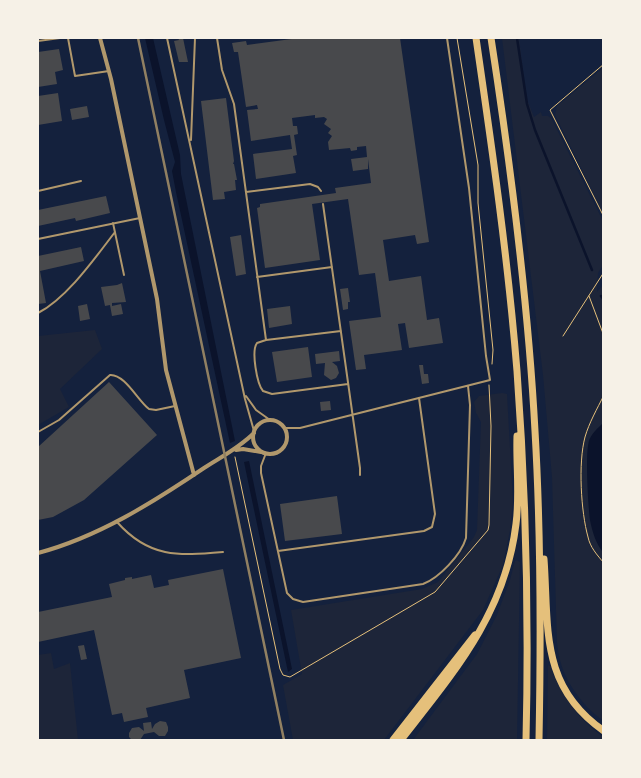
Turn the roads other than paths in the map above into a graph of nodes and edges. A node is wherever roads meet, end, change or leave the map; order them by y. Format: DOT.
graph roads {
  1 [pos="60,38"];
  2 [pos="68,38"];
  3 [pos="100,38"];
  4 [pos="167,38"];
  5 [pos="194,38"];
  6 [pos="218,38"];
  7 [pos="446,38"];
  8 [pos="476,38"];
  9 [pos="491,38"];
  10 [pos="38,41"];
  11 [pos="109,71"];
  12 [pos="190,145"];
  13 [pos="81,181"];
  14 [pos="38,191"];
  15 [pos="246,192"];
  16 [pos="321,192"];
  17 [pos="323,204"];
  18 [pos="140,218"];
  19 [pos="113,223"];
  20 [pos="115,232"];
  21 [pos="38,239"];
  22 [pos="332,266"];
  23 [pos="124,275"];
  24 [pos="258,277"];
  25 [pos="38,313"];
  26 [pos="341,331"];
  27 [pos="266,340"];
  28 [pos="348,384"];
  29 [pos="468,386"];
  30 [pos="518,388"];
  31 [pos="244,391"];
  32 [pos="419,398"];
  33 [pos="175,406"];
  34 [pos="353,415"];
  35 [pos="270,420"];
  36 [pos="285,428"];
  37 [pos="38,432"];
  38 [pos="254,432"];
  39 [pos="234,451"];
  40 [pos="264,452"];
  41 [pos="536,459"];
  42 [pos="194,475"];
  43 [pos="360,475"];
  44 [pos="117,522"];
  45 [pos="278,551"];
  46 [pos="223,552"];
  47 [pos="38,553"];
  48 [pos="492,609"];
  49 [pos="604,731"];
  50 [pos="393,740"];
  51 [pos="401,740"];
  52 [pos="526,740"];
  53 [pos="539,740"];
  1 -- 10 [label="lane"];
  2 -- 11 [label="lane"];
  3 -- 11 [label="street"];
  4 -- 12 [label="lane"];
  5 -- 12 [label="lane"];
  6 -- 15 [label="lane"];
  7 -- 29 [label="lane"];
  8 -- 30 [label="highway"];
  9 -- 41 [label="highway"];
  11 -- 18 [label="street"];
  12 -- 31 [label="lane"];
  13 -- 14 [label="lane"];
  15 -- 16 [label="lane"];
  15 -- 24 [label="lane"];
  17 -- 22 [label="lane"];
  18 -- 19 [label="lane"];
  18 -- 33 [label="street"];
  19 -- 20 [label="lane"];
  19 -- 21 [label="lane"];
  20 -- 23 [label="lane"];
  20 -- 25 [label="lane"];
  22 -- 24 [label="lane"];
  22 -- 26 [label="lane"];
  24 -- 27 [label="lane"];
  26 -- 27 [label="lane"];
  26 -- 28 [label="lane"];
  27 -- 28 [label="lane"];
  28 -- 34 [label="lane"];
  29 -- 32 [label="lane"];
  29 -- 45 [label="lane"];
  30 -- 48 [label="highway"];
  30 -- 52 [label="highway"];
  31 -- 35 [label="lane"];
  31 -- 38 [label="lane"];
  32 -- 34 [label="lane"];
  32 -- 45 [label="lane"];
  33 -- 37 [label="lane"];
  33 -- 42 [label="street"];
  34 -- 36 [label="lane"];
  34 -- 43 [label="lane"];
  35 -- 36 [label="street"];
  35 -- 38 [label="street"];
  36 -- 40 [label="street"];
  38 -- 39 [label="street"];
  38 -- 40 [label="street"];
  39 -- 40 [label="street"];
  39 -- 42 [label="street"];
  40 -- 45 [label="lane"];
  41 -- 49 [label="highway"];
  41 -- 53 [label="highway"];
  42 -- 44 [label="street"];
  44 -- 46 [label="lane"];
  44 -- 47 [label="street"];
  48 -- 50 [label="highway"];
  48 -- 51 [label="highway"];
}
